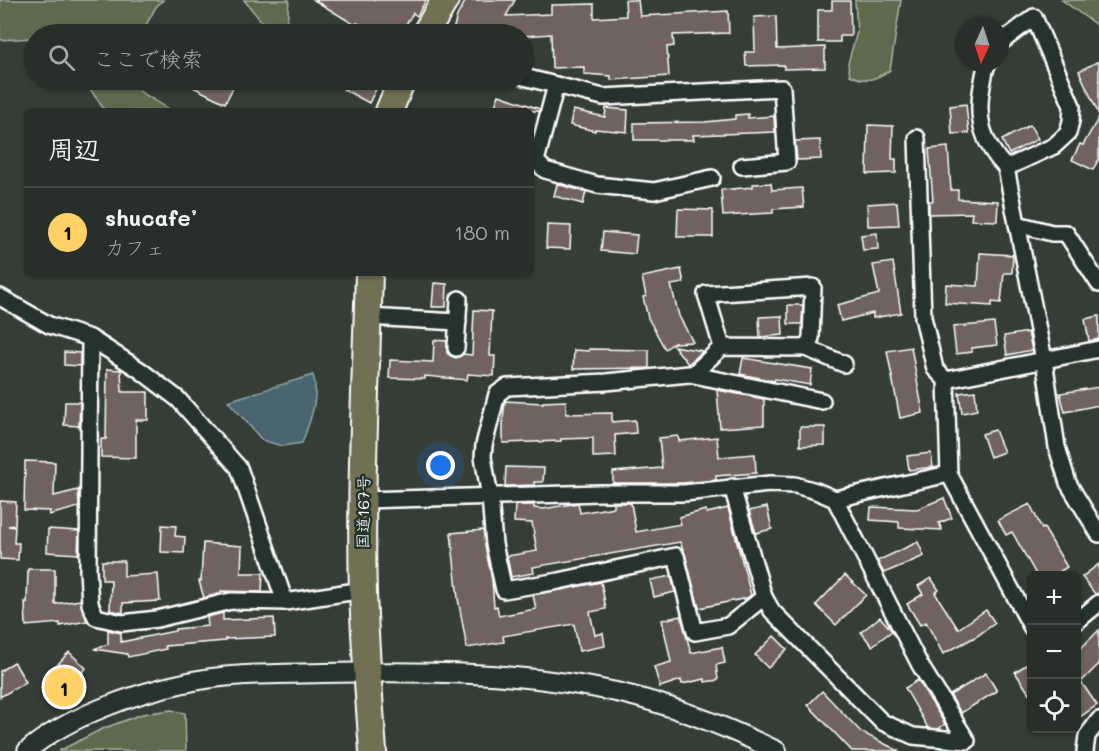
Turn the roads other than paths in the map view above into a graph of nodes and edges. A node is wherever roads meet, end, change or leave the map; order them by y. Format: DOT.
graph roads {
  1 [pos="445,0"];
  2 [pos="431,24"];
  3 [pos="1009,36"];
  4 [pos="986,72"];
  5 [pos="534,80"];
  6 [pos="556,85"];
  7 [pos="398,90"];
  8 [pos="390,108"];
  9 [pos="917,138"];
  10 [pos="742,166"];
  11 [pos="1006,168"];
  12 [pos="712,178"];
  13 [pos="1017,224"];
  14 [pos="369,276"];
  15 [pos="1099,284"];
  16 [pos="0,297"];
  17 [pos="459,299"];
  18 [pos="368,316"];
  19 [pos="458,321"];
  20 [pos="90,338"];
  21 [pos="722,347"];
  22 [pos="456,348"];
  23 [pos="806,348"];
  24 [pos="1099,349"];
  25 [pos="1044,360"];
  26 [pos="844,364"];
  27 [pos="693,374"];
  28 [pos="946,380"];
  29 [pos="822,401"];
  30 [pos="949,474"];
  31 [pos="732,487"];
  32 [pos="490,497"];
  33 [pos="835,499"];
  34 [pos="363,500"];
  35 [pos="1099,534"];
  36 [pos="363,590"];
  37 [pos="764,597"];
  38 [pos="285,602"];
  39 [pos="1099,603"];
  40 [pos="1081,619"];
  41 [pos="1030,625"];
  42 [pos="366,672"];
  43 [pos="1099,720"];
  44 [pos="27,751"];
  45 [pos="373,751"];
  46 [pos="777,751"];
  47 [pos="1085,751"];
  1 -- 2 [label="highway"];
  3 -- 11 [label="street"];
  4 -- 11 [label="street"];
  5 -- 6 [label="street"];
  6 -- 10 [label="street"];
  6 -- 12 [label="street"];
  7 -- 8 [label="highway"];
  9 -- 28 [label="street"];
  11 -- 13 [label="street"];
  13 -- 15 [label="street"];
  13 -- 25 [label="street"];
  14 -- 18 [label="highway, 国道167号"];
  16 -- 20 [label="street"];
  17 -- 19 [label="street"];
  18 -- 19 [label="street"];
  18 -- 34 [label="highway, 国道167号"];
  19 -- 22 [label="street"];
  20 -- 38 [label="street"];
  20 -- 38 [label="street"];
  21 -- 23 [label="street"];
  21 -- 23 [label="street"];
  21 -- 27 [label="street"];
  23 -- 26 [label="street"];
  24 -- 25 [label="street"];
  25 -- 28 [label="street"];
  25 -- 35 [label="street"];
  27 -- 29 [label="street"];
  27 -- 32 [label="street"];
  28 -- 30 [label="street"];
  30 -- 33 [label="street"];
  30 -- 41 [label="street"];
  31 -- 32 [label="street"];
  31 -- 33 [label="street"];
  31 -- 37 [label="street"];
  32 -- 34 [label="street"];
  32 -- 37 [label="street"];
  33 -- 37 [label="street"];
  34 -- 36 [label="highway, 国道167号"];
  36 -- 38 [label="street"];
  36 -- 42 [label="highway, 国道167号"];
  39 -- 40 [label="street"];
  42 -- 44 [label="street"];
  42 -- 45 [label="highway, 国道167号"];
  42 -- 46 [label="street"];
  43 -- 47 [label="street"];
}
